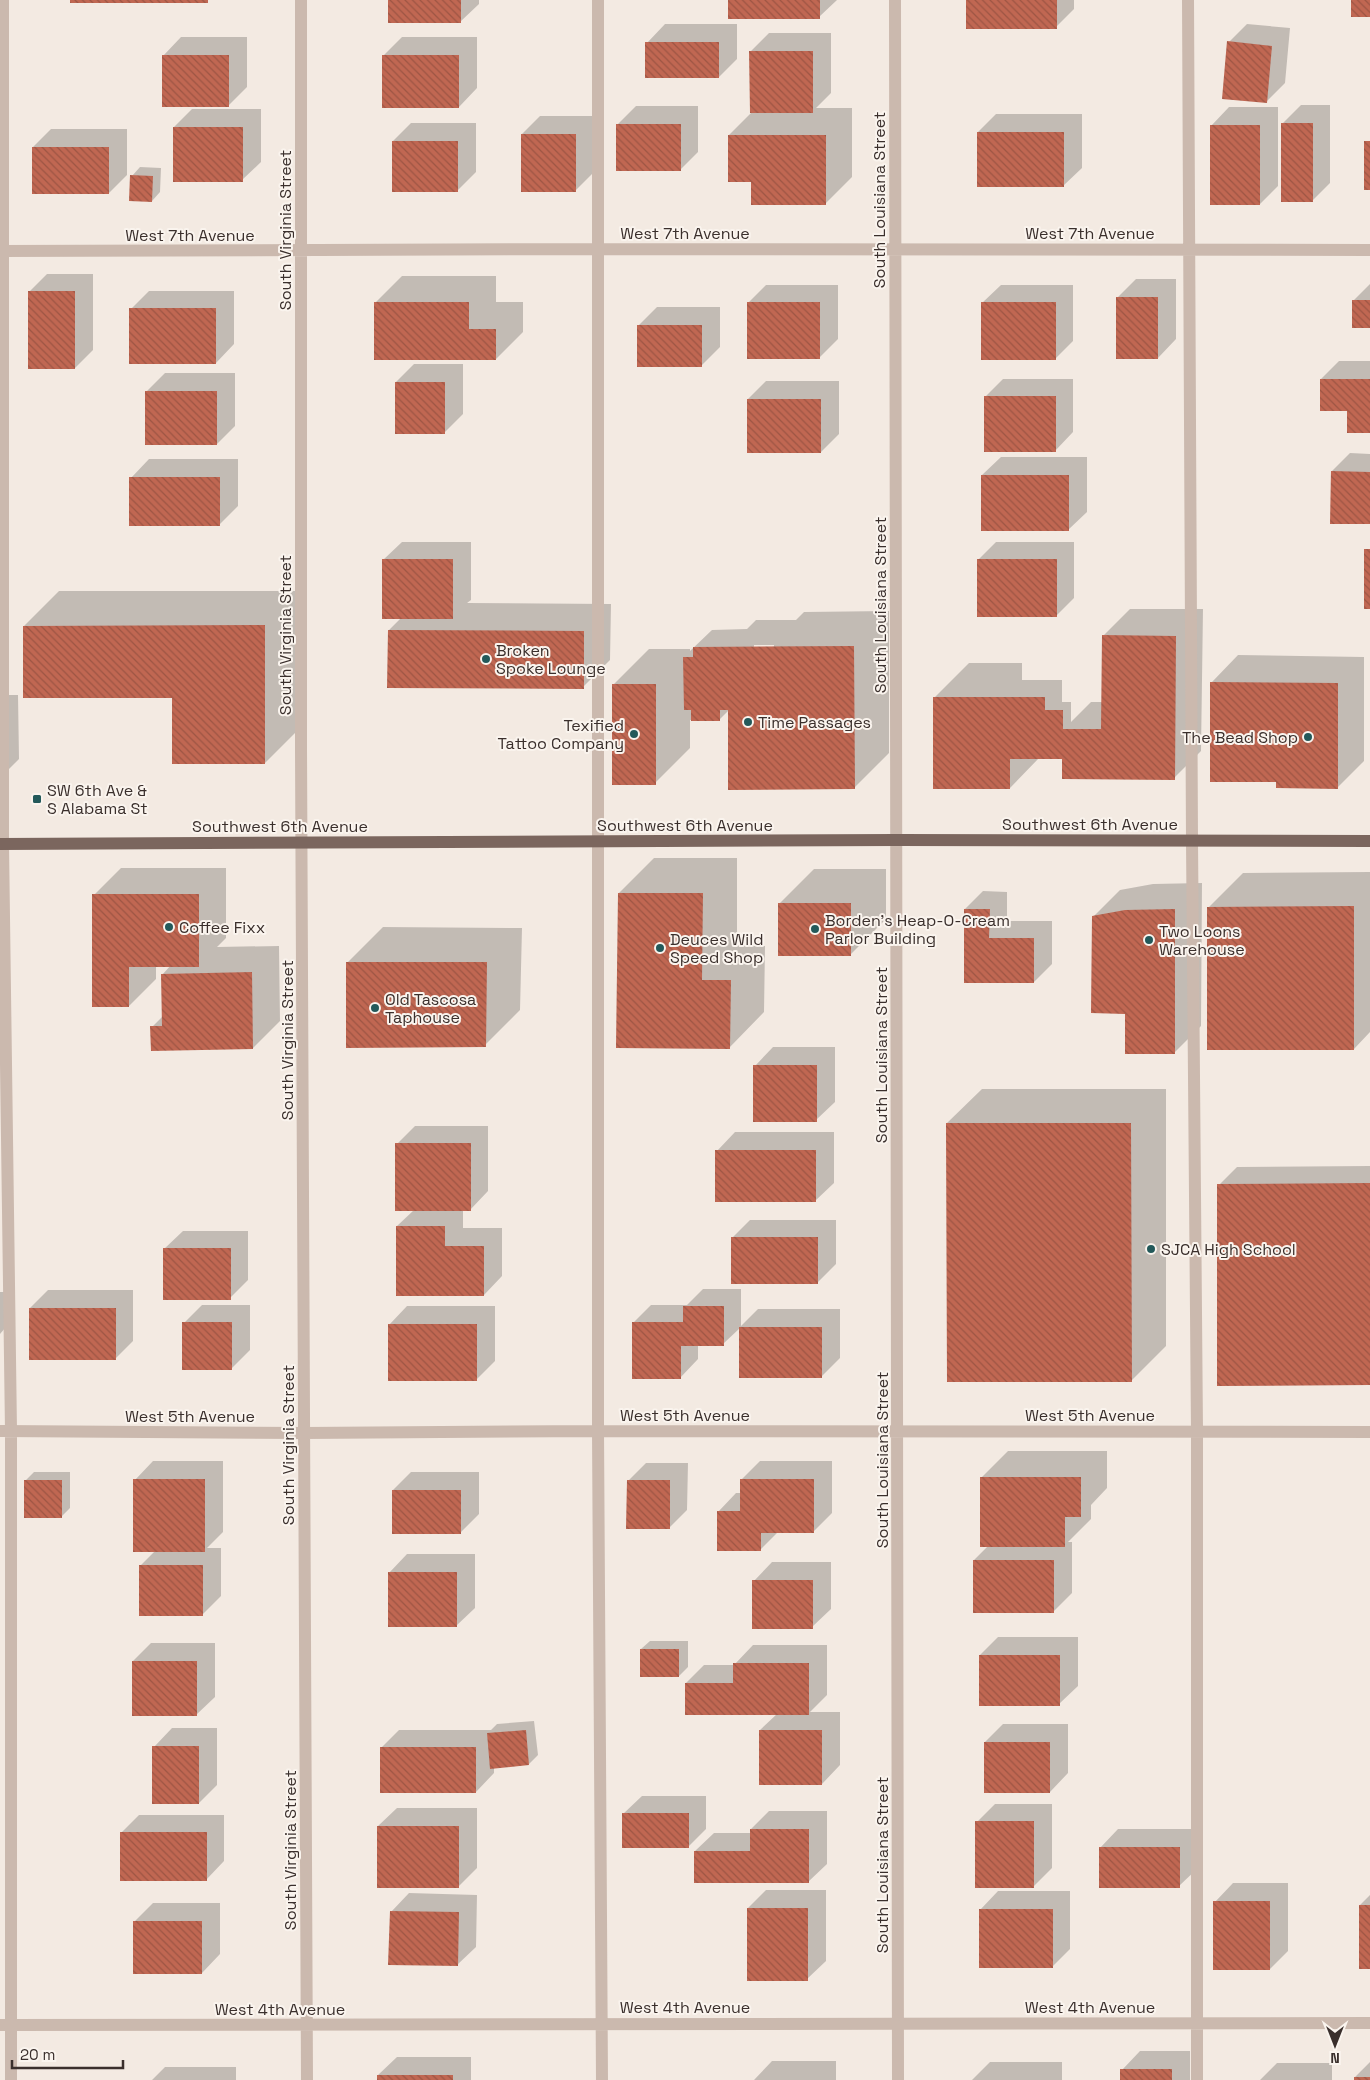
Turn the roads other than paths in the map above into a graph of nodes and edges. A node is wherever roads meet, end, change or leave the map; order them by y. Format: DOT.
graph roads {
  1 [pos="3,0"];
  2 [pos="301,0"];
  3 [pos="598,0"];
  4 [pos="895,0"];
  5 [pos="1188,0"];
  6 [pos="599,249"];
  7 [pos="896,249"];
  8 [pos="1189,249"];
  9 [pos="1370,250"];
  10 [pos="1,251"];
  11 [pos="302,251"];
  12 [pos="897,840"];
  13 [pos="598,841"];
  14 [pos="1192,841"];
  15 [pos="1370,841"];
  16 [pos="302,842"];
  17 [pos="1,844"];
  18 [pos="5,1431"];
  19 [pos="598,1431"];
  20 [pos="1197,1431"];
  21 [pos="898,1432"];
  22 [pos="1370,1432"];
  23 [pos="304,1433"];
  24 [pos="1197,2022"];
  25 [pos="602,2023"];
  26 [pos="898,2024"];
  27 [pos="1370,2024"];
  28 [pos="5,2025"];
  29 [pos="307,2026"];
  30 [pos="11,2080"];
  31 [pos="307,2080"];
  32 [pos="602,2080"];
  33 [pos="898,2080"];
  34 [pos="1197,2080"];
  1 -- 10 [label="street"];
  2 -- 11 [label="street, South Virginia Street"];
  3 -- 6 [label="street"];
  4 -- 7 [label="street, South Louisiana Street"];
  5 -- 8 [label="street"];
  6 -- 7 [label="street, West 7th Avenue"];
  6 -- 11 [label="street, West 7th Avenue"];
  6 -- 13 [label="street"];
  7 -- 8 [label="street, West 7th Avenue"];
  7 -- 12 [label="street, South Louisiana Street"];
  8 -- 9 [label="street, West 7th Avenue"];
  8 -- 14 [label="street"];
  10 -- 11 [label="street, West 7th Avenue"];
  10 -- 17 [label="street"];
  11 -- 16 [label="street, South Virginia Street"];
  12 -- 13 [label="main road, Southwest 6th Avenue"];
  12 -- 14 [label="main road, Southwest 6th Avenue"];
  12 -- 21 [label="street, South Louisiana Street"];
  13 -- 16 [label="main road, Southwest 6th Avenue"];
  13 -- 19 [label="street"];
  14 -- 15 [label="main road, Southwest 6th Avenue"];
  14 -- 20 [label="street"];
  16 -- 17 [label="main road, Southwest 6th Avenue"];
  16 -- 23 [label="street, South Virginia Street"];
  17 -- 18 [label="street"];
  18 -- 23 [label="street, West 5th Avenue"];
  18 -- 28 [label="street"];
  19 -- 21 [label="street, West 5th Avenue"];
  19 -- 23 [label="street, West 5th Avenue"];
  19 -- 25 [label="street"];
  20 -- 21 [label="street, West 5th Avenue"];
  20 -- 22 [label="street, West 5th Avenue"];
  20 -- 24 [label="street"];
  21 -- 26 [label="street, South Louisiana Street"];
  23 -- 29 [label="street, South Virginia Street"];
  24 -- 26 [label="street, West 4th Avenue"];
  24 -- 27 [label="street, West 4th Avenue"];
  24 -- 34 [label="street"];
  25 -- 26 [label="street, West 4th Avenue"];
  25 -- 29 [label="street, West 4th Avenue"];
  25 -- 32 [label="street"];
  26 -- 33 [label="street, South Louisiana Street"];
  28 -- 29 [label="street, West 4th Avenue"];
  28 -- 30 [label="street"];
  29 -- 31 [label="street, South Virginia Street"];
}
